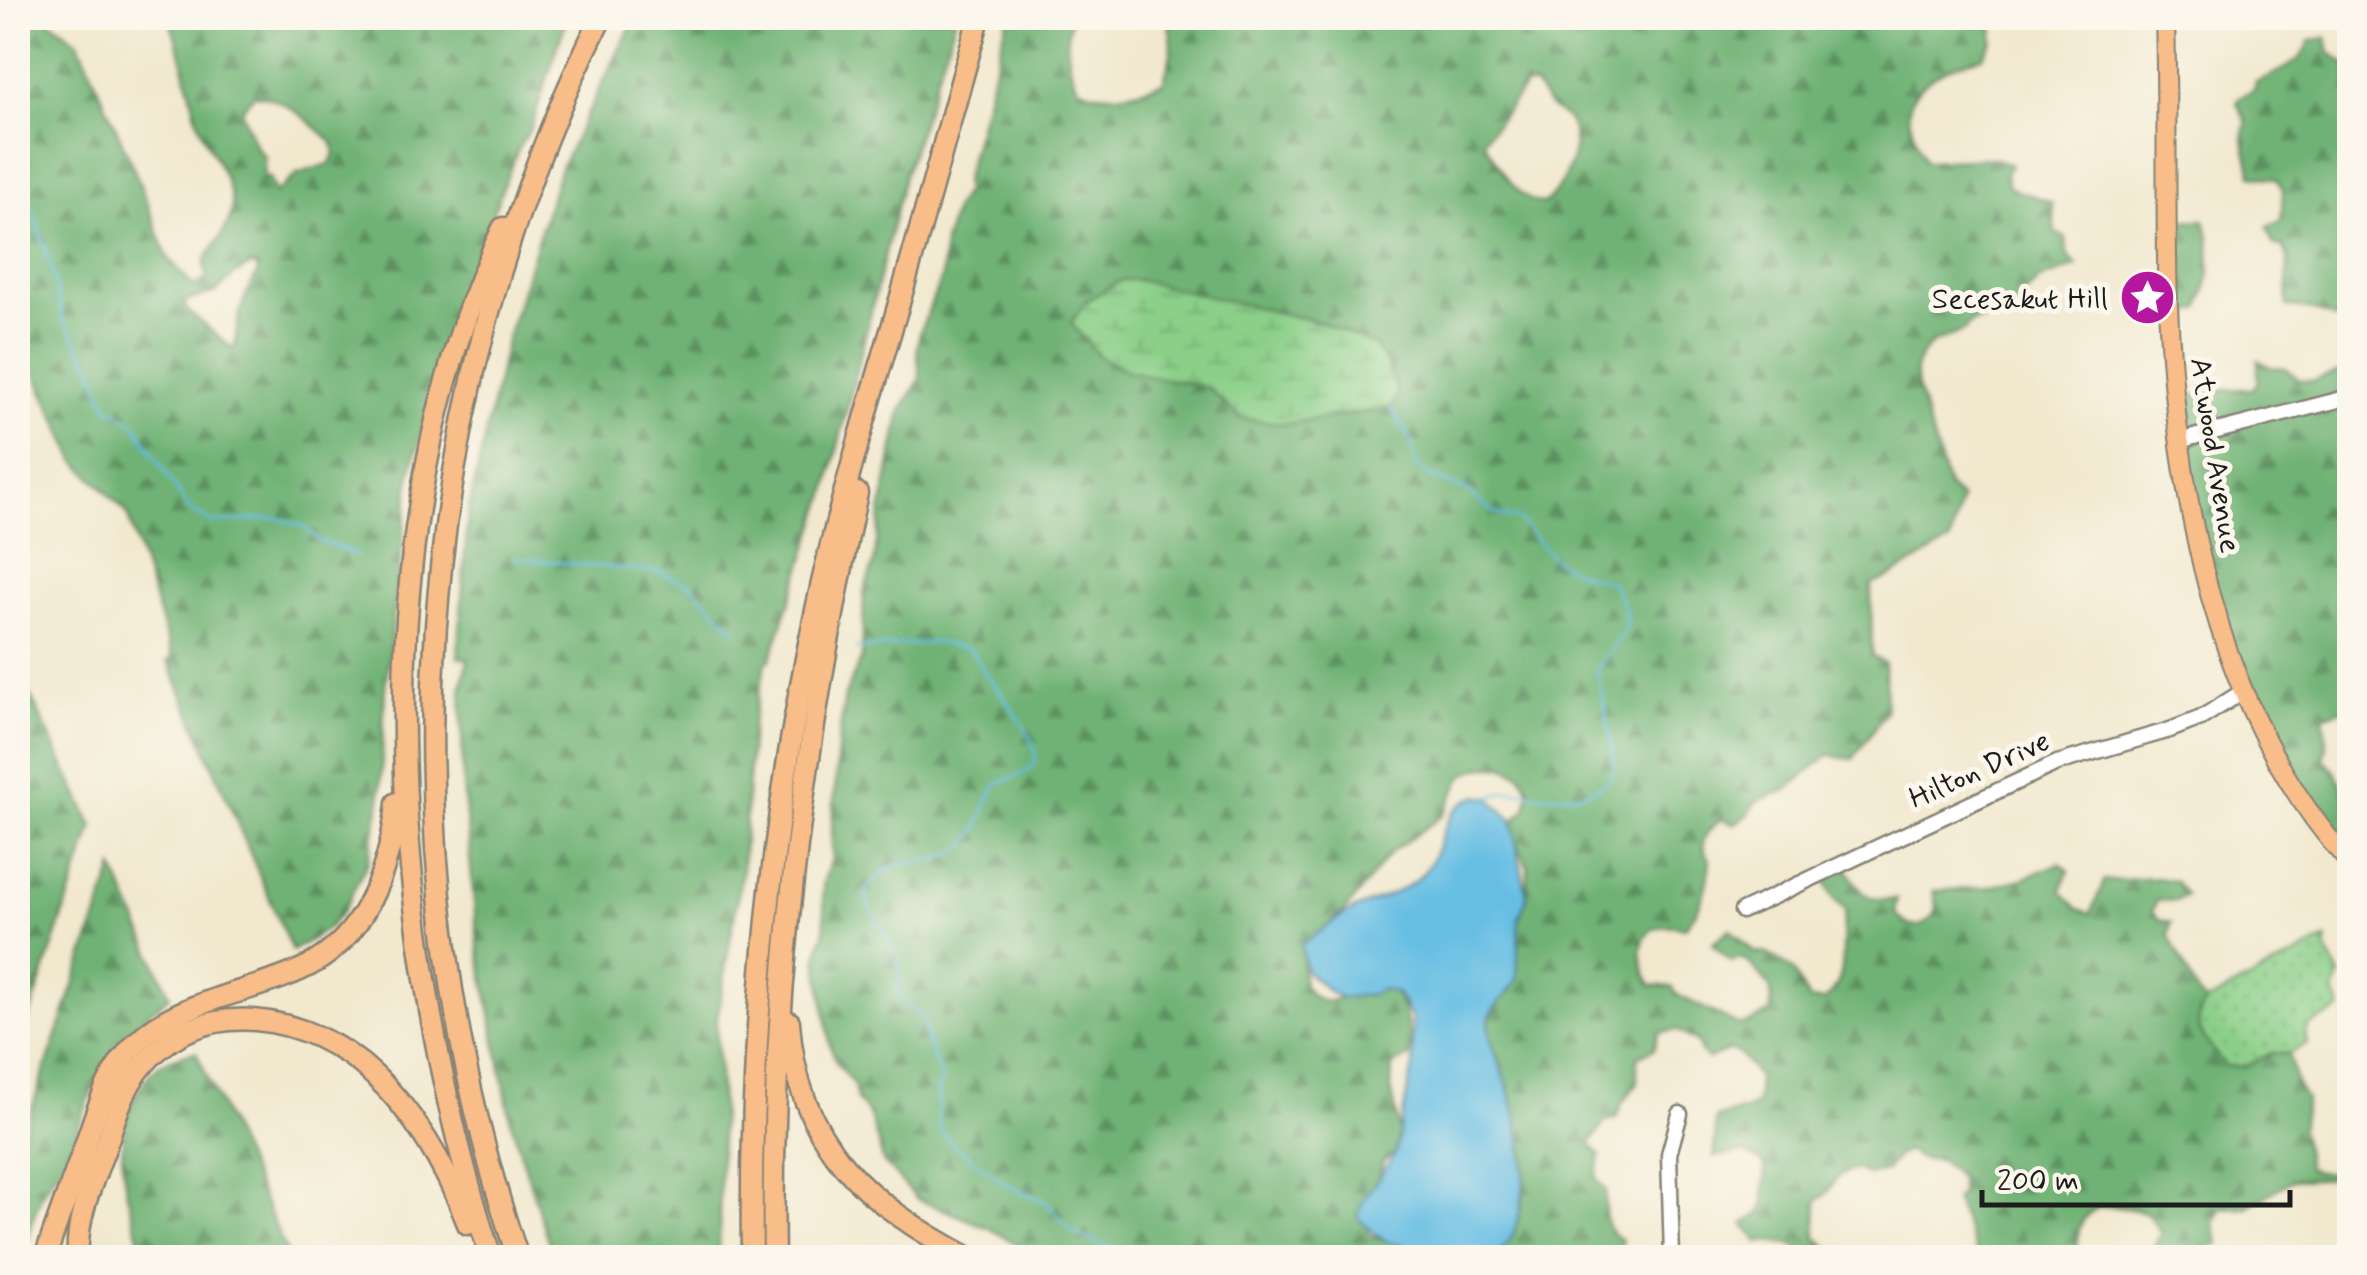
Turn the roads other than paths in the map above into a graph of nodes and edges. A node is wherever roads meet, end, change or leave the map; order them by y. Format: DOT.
graph roads {
  1 [pos="601,18"];
  2 [pos="979,18"];
  3 [pos="2166,18"];
  4 [pos="533,172"];
  5 [pos="896,316"];
  6 [pos="2350,397"];
  7 [pos="2182,440"];
  8 [pos="2242,692"];
  9 [pos="404,726"];
  10 [pos="2350,862"];
  11 [pos="793,878"];
  12 [pos="1742,911"];
  13 [pos="1680,1114"];
  14 [pos="45,1258"];
  15 [pos="78,1258"];
  16 [pos="481,1258"];
  17 [pos="491,1258"];
  18 [pos="518,1258"];
  19 [pos="752,1258"];
  20 [pos="774,1258"];
  21 [pos="969,1258"];
  22 [pos="1672,1258"];
  1 -- 4 [label="highway"];
  2 -- 5 [label="highway"];
  3 -- 7 [label="main road, Atwood Avenue"];
  4 -- 9 [label="highway"];
  4 -- 18 [label="highway"];
  5 -- 11 [label="highway"];
  5 -- 19 [label="highway"];
  6 -- 7 [label="street"];
  7 -- 8 [label="main road, Atwood Avenue"];
  8 -- 10 [label="main road, Atwood Avenue"];
  8 -- 12 [label="street, Hilton Drive"];
  9 -- 14 [label="highway"];
  9 -- 17 [label="highway"];
  11 -- 20 [label="highway"];
  11 -- 21 [label="highway"];
  13 -- 22 [label="street"];
  15 -- 16 [label="highway"];
}
